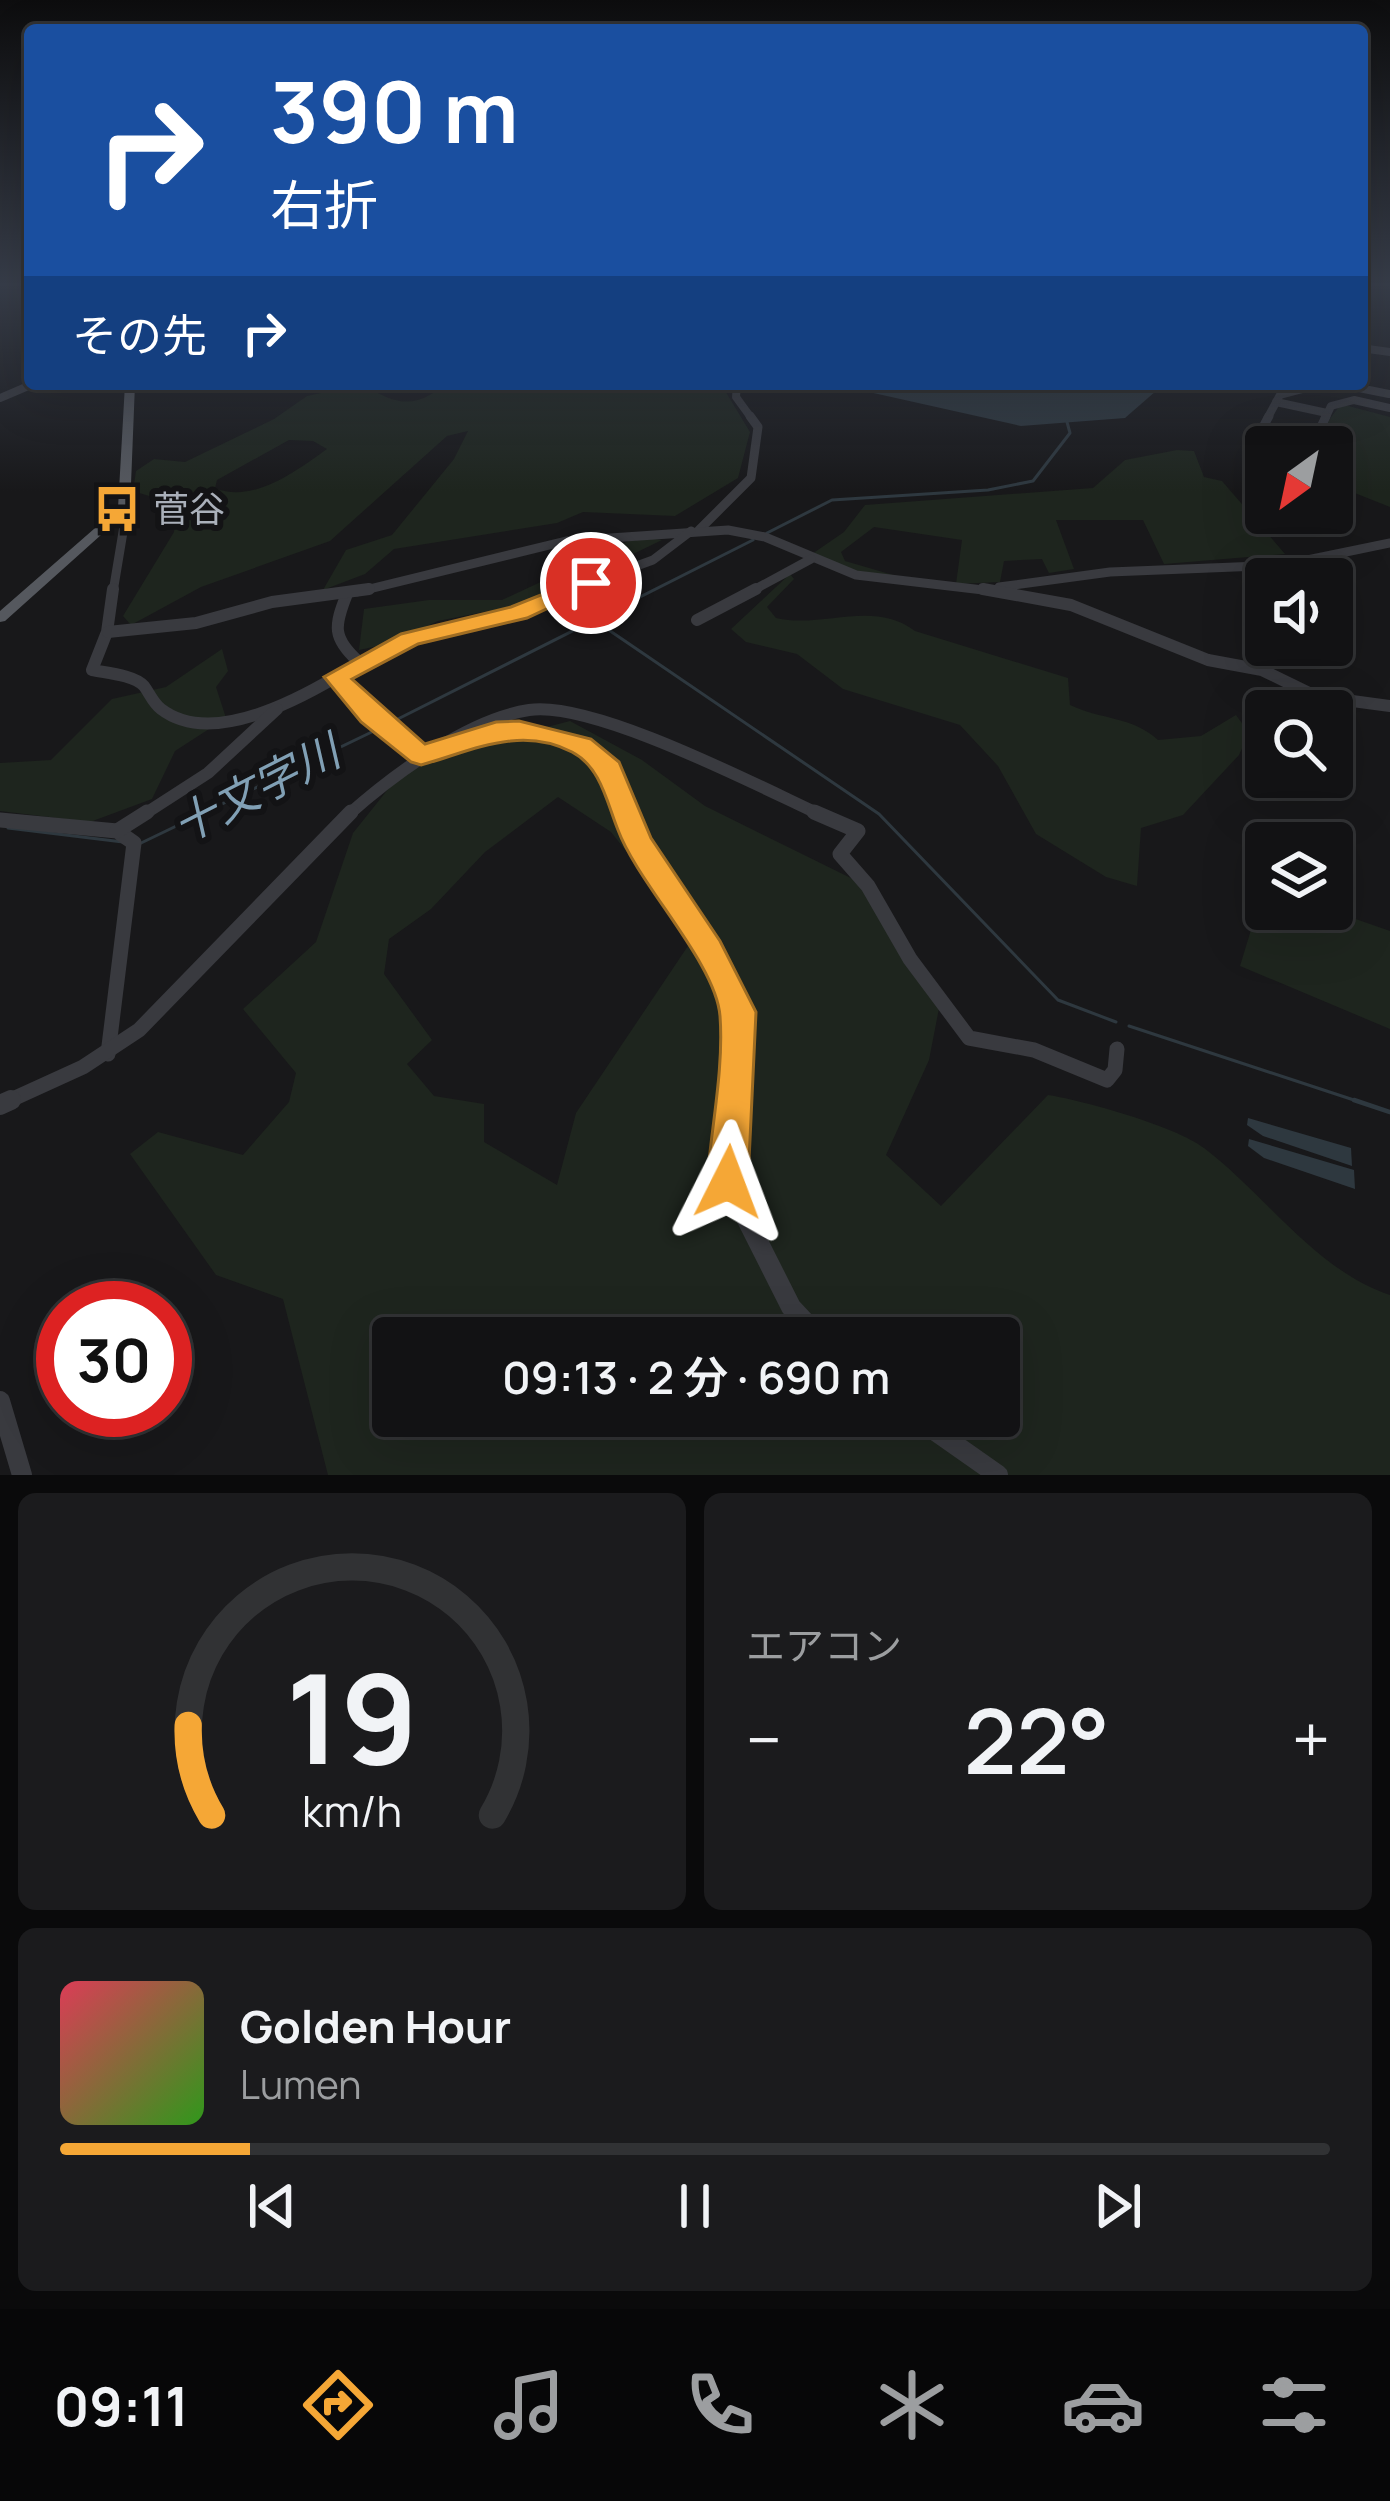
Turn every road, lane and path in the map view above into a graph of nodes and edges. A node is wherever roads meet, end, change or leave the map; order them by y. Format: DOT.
graph roads {
  1 [pos="130,390"];
  2 [pos="737,390"];
  3 [pos="1297,390"];
  4 [pos="1389,392"];
  5 [pos="1276,402"];
  6 [pos="1387,408"];
  7 [pos="1327,413"];
  8 [pos="1263,426"];
  9 [pos="1321,426"];
  10 [pos="121,514"];
  11 [pos="696,530"];
  12 [pos="1390,544"];
  13 [pos="811,559"];
  14 [pos="986,589"];
  15 [pos="347,594"];
  16 [pos="0,618"];
  17 [pos="697,620"];
  18 [pos="108,632"];
  19 [pos="359,662"];
  20 [pos="336,677"];
  21 [pos="298,697"];
  22 [pos="1390,706"];
  23 [pos="442,746"];
  24 [pos="421,756"];
  25 [pos="0,820"];
  26 [pos="117,831"];
  27 [pos="1117,1049"];
  28 [pos="108,1054"];
  29 [pos="0,1106"];
  30 [pos="800,1317"];
  31 [pos="0,1401"];
  32 [pos="944,1437"];
  33 [pos="22,1475"];
  34 [pos="998,1475"];
  1 -- 10 [label="main road"];
  2 -- 11 [label="street"];
  3 -- 5 [label="street"];
  4 -- 6 [label="street"];
  5 -- 7 [label="street"];
  5 -- 8 [label="street"];
  6 -- 7 [label="street"];
  7 -- 9 [label="street"];
  10 -- 16 [label="main road"];
  10 -- 18 [label="street"];
  11 -- 13 [label="street"];
  11 -- 15 [label="street"];
  11 -- 19 [label="street"];
  12 -- 14 [label="street"];
  13 -- 14 [label="street"];
  13 -- 17 [label="street"];
  14 -- 22 [label="street"];
  15 -- 18 [label="street"];
  15 -- 19 [label="street"];
  18 -- 21 [label="street"];
  19 -- 20 [label="street"];
  20 -- 21 [label="street"];
  20 -- 24 [label="street"];
  21 -- 26 [label="street"];
  23 -- 24 [label="street"];
  23 -- 27 [label="street"];
  23 -- 30 [label="street"];
  24 -- 28 [label="street"];
  25 -- 26 [label="street"];
  26 -- 28 [label="street"];
  28 -- 29 [label="street"];
  31 -- 33 [label="street"];
  32 -- 34 [label="street"];
}
